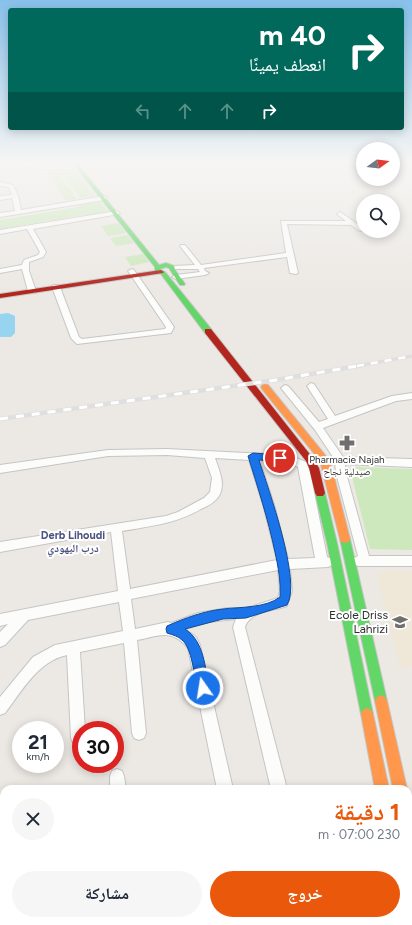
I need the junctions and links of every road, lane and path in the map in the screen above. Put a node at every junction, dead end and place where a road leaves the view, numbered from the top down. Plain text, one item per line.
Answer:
1 (17, 204) edge
2 (66, 204) edge
3 (109, 204) edge
4 (111, 204) edge
5 (18, 212) junction
6 (117, 213) junction
7 (340, 214) dead end
8 (0, 215) edge
9 (353, 224) junction
10 (356, 226) edge
11 (30, 228) junction
12 (0, 232) edge
13 (183, 246) dead end
14 (291, 258) junction
15 (24, 267) junction
16 (166, 270) junction
17 (202, 270) junction
18 (0, 271) edge
19 (294, 273) dead end
20 (134, 274) junction
21 (56, 287) junction
22 (31, 289) junction
23 (0, 292) edge
24 (0, 296) edge
25 (237, 352) dead end
26 (257, 377) dead end
27 (311, 386) dead end
28 (285, 388) dead end
29 (412, 396) edge
30 (333, 420) junction
31 (318, 428) junction
32 (209, 454) junction
33 (253, 456) junction
34 (340, 460) junction
35 (412, 464) edge
36 (0, 468) edge
37 (116, 526) junction
38 (0, 547) edge
39 (351, 561) junction
40 (365, 561) junction
41 (412, 561) edge
42 (322, 562) junction
43 (336, 562) junction
44 (283, 564) junction
45 (124, 596) junction
46 (246, 613) junction
47 (24, 615) junction
48 (0, 620) edge
49 (172, 629) junction
50 (130, 636) junction
51 (0, 641) edge
52 (73, 647) junction
53 (0, 708) edge
54 (77, 721) edge
55 (139, 733) dead end
56 (224, 785) edge
57 (278, 785) edge
58 (381, 785) edge
59 (399, 785) edge

1 - 5 street
2 - 5 street
3 - 6 main road
4 - 16 main road
5 - 8 street
6 - 11 street
6 - 16 main road
7 - 9 street
9 - 10 street
9 - 14 street
11 - 12 street
11 - 15 street
13 - 17 street
14 - 17 street
14 - 19 street
15 - 18 street
15 - 22 street
16 - 17 street
16 - 20 main road
16 - 25 main road
16 - 43 main road
20 - 21 main road
20 - 21 street
20 - 22 main road
21 - 22 main road
22 - 23 main road
22 - 24 main road
26 - 39 main road
27 - 30 street
28 - 31 street
29 - 30 street
30 - 31 street
31 - 34 street
32 - 33 street
32 - 36 street
32 - 37 street
33 - 42 street
33 - 44 street
34 - 35 street
34 - 40 street
37 - 38 street
37 - 45 street
39 - 40 street
39 - 59 main road
40 - 41 street
42 - 43 street
42 - 44 street
43 - 58 main road
44 - 45 street
44 - 46 street
45 - 47 street
45 - 50 street
46 - 49 street
46 - 57 street
47 - 48 street
47 - 51 street
49 - 50 street
49 - 56 street
50 - 52 street
50 - 55 street
52 - 53 street
52 - 54 street

